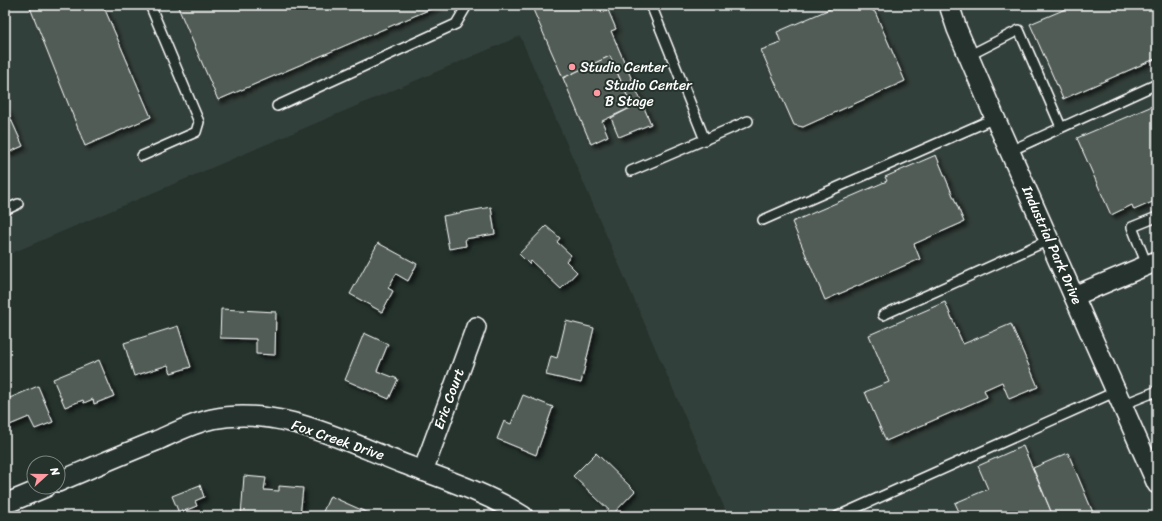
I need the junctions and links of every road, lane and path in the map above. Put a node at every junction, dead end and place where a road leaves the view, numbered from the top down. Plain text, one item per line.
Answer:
1 (150, 5) edge
2 (466, 5) edge
3 (651, 5) edge
4 (949, 5) edge
5 (968, 56) junction
6 (1157, 84) edge
7 (277, 106) dead end
8 (995, 118) junction
9 (748, 121) dead end
10 (1061, 127) junction
11 (705, 140) junction
12 (1010, 151) junction
13 (142, 156) dead end
14 (631, 171) dead end
15 (18, 204) dead end
16 (5, 210) edge
17 (1157, 217) edge
18 (764, 220) dead end
19 (1049, 240) junction
20 (1152, 263) edge
21 (1074, 296) junction
22 (883, 315) dead end
23 (476, 327) dead end
24 (1157, 391) edge
25 (1120, 398) junction
26 (423, 470) junction
27 (66, 479) edge
28 (1157, 484) edge
29 (27, 495) edge
30 (5, 504) edge
31 (523, 516) edge
32 (838, 516) edge

1 - 13 lane
2 - 7 lane
3 - 11 lane
4 - 5 street, Industrial Park Drive
5 - 8 street, Industrial Park Drive
5 - 10 lane
6 - 10 lane
8 - 12 street, Industrial Park Drive
8 - 18 lane
9 - 11 lane
10 - 12 lane
11 - 14 lane
12 - 19 street, Industrial Park Drive
15 - 16 lane
17 - 20 lane
19 - 21 street, Industrial Park Drive
19 - 22 lane
20 - 21 street
21 - 25 street, Industrial Park Drive
23 - 26 street, Eric Court
24 - 25 lane
25 - 28 street, Industrial Park Drive
25 - 32 lane
26 - 27 street, Fox Creek Drive
26 - 31 street, Fox Creek Drive
29 - 30 street

